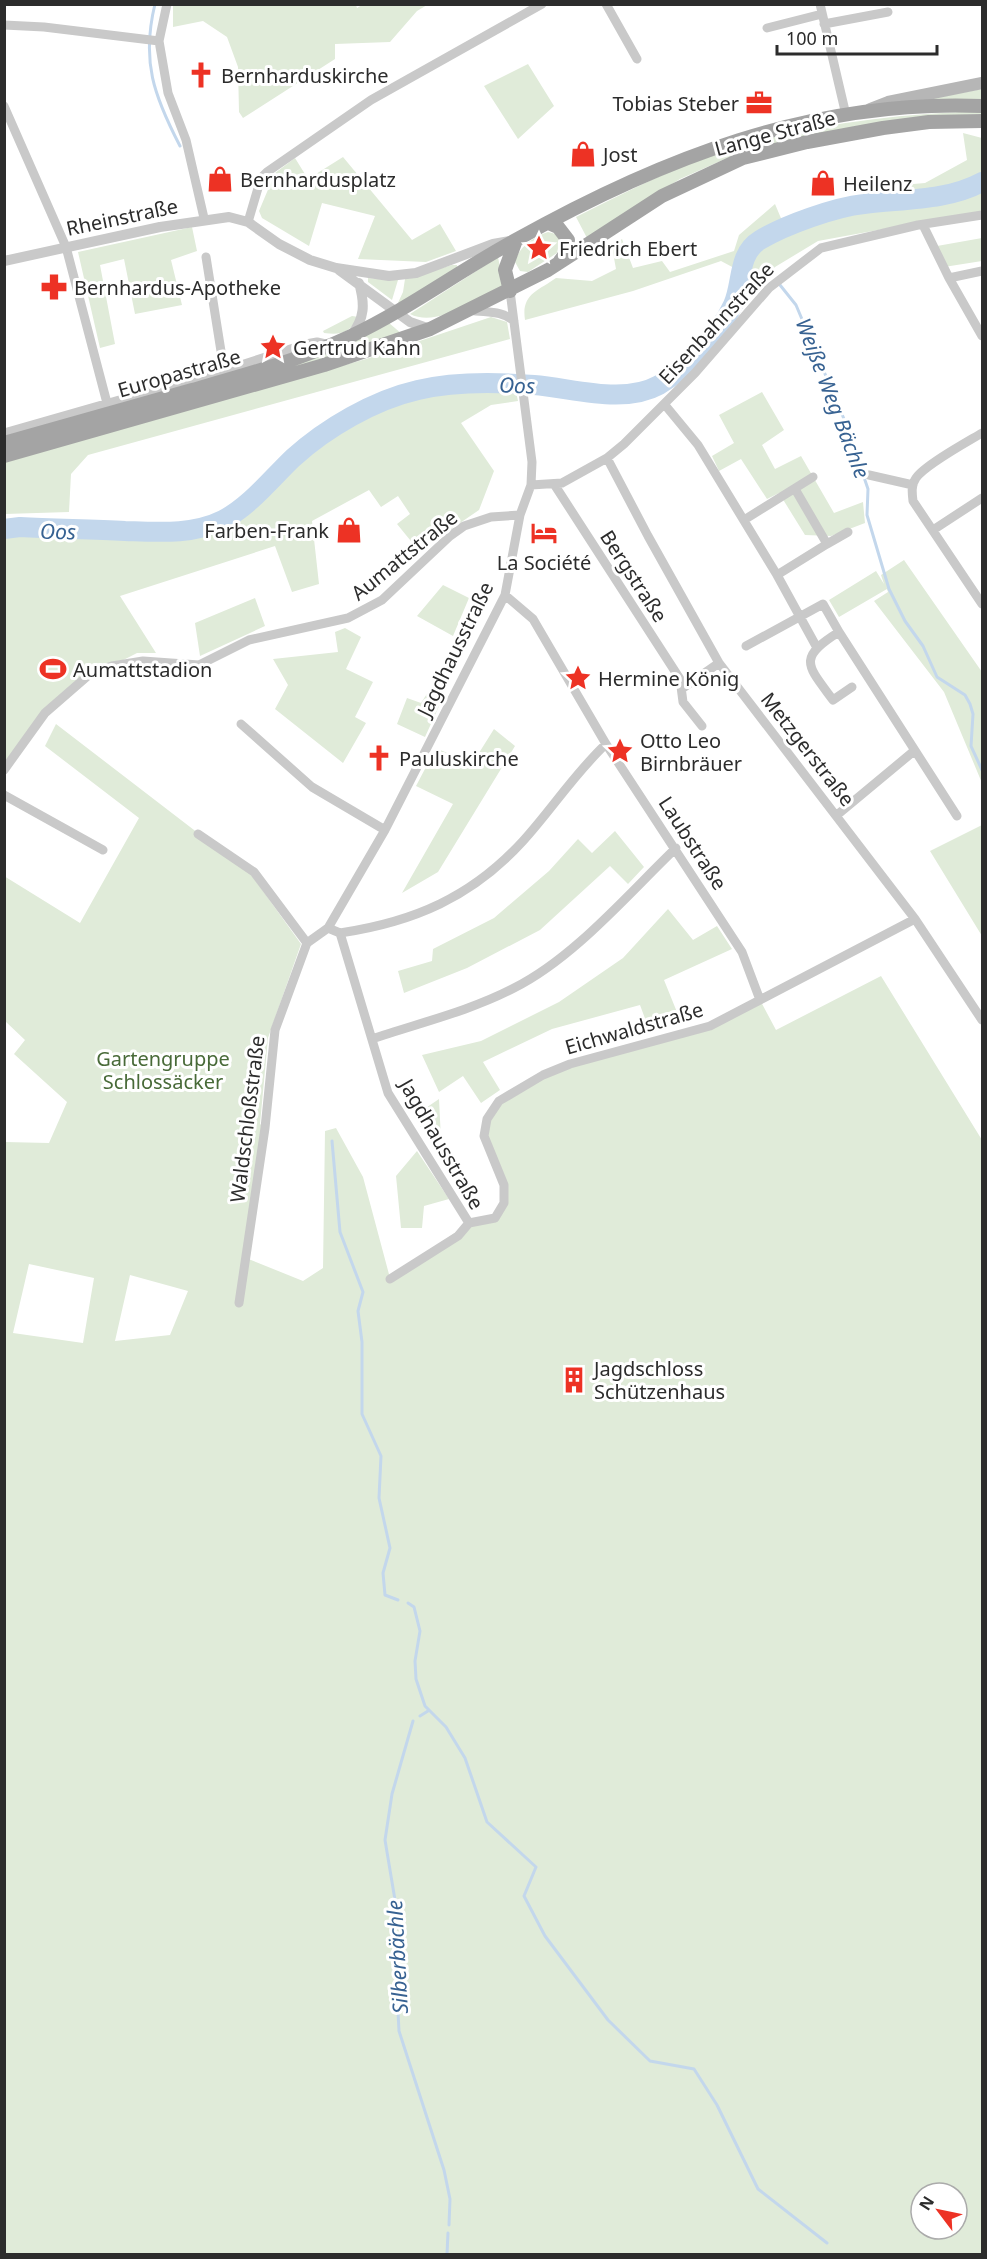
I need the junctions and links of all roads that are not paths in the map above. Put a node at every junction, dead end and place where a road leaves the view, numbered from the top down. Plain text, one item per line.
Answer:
1 (167, 4) edge
2 (542, 4) edge
3 (606, 4) edge
4 (821, 9) edge
5 (888, 12) dead end
6 (824, 24) junction
7 (4, 25) edge
8 (766, 28) dead end
9 (152, 41) junction
10 (637, 59) dead end
11 (982, 83) edge
12 (4, 106) edge
13 (982, 106) edge
14 (852, 114) junction
15 (982, 121) edge
16 (9, 123) edge
17 (982, 215) edge
18 (204, 218) junction
19 (248, 222) junction
20 (549, 223) junction
21 (923, 225) junction
22 (516, 240) junction
23 (66, 247) junction
24 (206, 257) dead end
25 (507, 259) junction
26 (4, 261) edge
27 (559, 263) junction
28 (336, 268) junction
29 (982, 272) edge
30 (949, 278) junction
31 (531, 279) junction
32 (359, 283) junction
33 (510, 291) junction
34 (470, 310) junction
35 (396, 313) junction
36 (514, 321) junction
37 (430, 329) junction
38 (351, 336) junction
39 (982, 336) edge
40 (330, 345) junction
41 (224, 370) junction
42 (107, 403) junction
43 (665, 405) junction
44 (4, 433) edge
45 (982, 433) edge
46 (4, 443) edge
47 (4, 456) edge
48 (607, 458) junction
49 (870, 475) dead end
50 (813, 477) dead end
51 (554, 484) junction
52 (531, 485) junction
53 (913, 485) junction
54 (795, 489) junction
55 (982, 500) edge
56 (520, 515) junction
57 (744, 520) junction
58 (933, 530) junction
59 (848, 532) dead end
60 (827, 544) junction
61 (777, 575) junction
62 (505, 595) junction
63 (982, 604) edge
64 (801, 616) junction
65 (839, 632) junction
66 (746, 646) dead end
67 (816, 646) junction
68 (719, 663) junction
69 (852, 687) dead end
70 (682, 688) junction
71 (241, 724) dead end
72 (702, 726) dead end
73 (606, 744) junction
74 (914, 752) junction
75 (4, 770) edge
76 (4, 795) edge
77 (837, 815) junction
78 (957, 816) dead end
79 (385, 830) junction
80 (198, 834) dead end
81 (676, 848) junction
82 (103, 850) dead end
83 (915, 919) junction
84 (327, 928) junction
85 (340, 933) junction
86 (307, 943) junction
87 (760, 1000) junction
88 (982, 1020) edge
89 (372, 1039) junction
90 (469, 1223) junction
91 (390, 1279) dead end
92 (238, 1304) dead end

1 - 9 street
2 - 19 street
3 - 10 street
4 - 6 street
4 - 8 street
5 - 6 street
6 - 14 street
7 - 9 street
9 - 18 street
11 - 14 main road, Lange Straße
12 - 16 street
13 - 14 main road, Lange Straße
14 - 20 main road, Lange Straße
15 - 27 main road, Lange Straße
16 - 23 street
17 - 21 street, Eisenbahnstraße
18 - 19 street, Rheinstraße
18 - 23 street, Rheinstraße
19 - 28 street, Lange Straße
20 - 22 main road, Lange Straße
20 - 27 main road
21 - 30 street
21 - 43 street, Eisenbahnstraße
22 - 25 main road
22 - 28 street, Lange Straße
22 - 35 main road, Europastraße
23 - 26 street, Rheinstraße
23 - 42 street
24 - 41 street
25 - 31 main road
25 - 33 main road
27 - 31 main road, Lange Straße
28 - 32 street, Lange Straße
29 - 30 street
30 - 39 street
31 - 33 main road, Lange Straße
32 - 35 street, Lange Straße
32 - 38 street
33 - 34 main road, Lange Straße
33 - 36 street, Jagdhausstraße
34 - 36 street
34 - 37 main road, Lange Straße
35 - 37 street, Lange Straße
35 - 38 main road, Europastraße
36 - 52 street, Jagdhausstraße
37 - 47 main road, Europastraße
38 - 40 main road, Europastraße
40 - 41 street
40 - 46 main road, Europastraße
41 - 42 street
42 - 44 street
43 - 48 street, Eisenbahnstraße
43 - 57 street
45 - 53 street
48 - 51 street, Eisenbahnstraße
48 - 68 street, Metzgerstraße
49 - 53 street
50 - 54 street
51 - 52 street, Eisenbahnstraße
51 - 70 street, Bergstraße
52 - 56 street, Jagdhausstraße
53 - 58 street
54 - 57 street
54 - 60 street
55 - 58 street
56 - 62 street, Jagdhausstraße
56 - 75 street, Aumattstraße
57 - 61 street
58 - 63 street
59 - 60 street
60 - 61 street
61 - 64 street
62 - 73 street, Laubstraße
62 - 79 street, Jagdhausstraße
64 - 65 street
64 - 66 street
64 - 67 street
65 - 67 street
65 - 74 street
67 - 69 street
68 - 70 street
68 - 77 street, Metzgerstraße
70 - 72 street, Bergstraße
71 - 79 street
73 - 81 street, Laubstraße
73 - 85 street
74 - 77 street
74 - 78 street
76 - 82 street
77 - 83 street, Metzgerstraße
79 - 84 street, Jagdhausstraße
80 - 86 street
81 - 87 street, Laubstraße
81 - 89 street
83 - 87 street, Eichwaldstraße
83 - 88 street, Metzgerstraße
84 - 85 street
84 - 86 street, Jagdhausstraße
85 - 89 street, Jagdhausstraße
86 - 92 street, Waldschloßstraße
87 - 90 street, Eichwaldstraße
89 - 90 street, Jagdhausstraße
90 - 91 street, Jagdhausstraße

